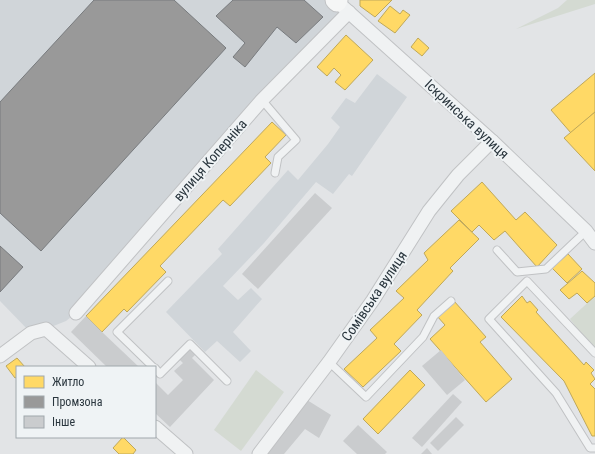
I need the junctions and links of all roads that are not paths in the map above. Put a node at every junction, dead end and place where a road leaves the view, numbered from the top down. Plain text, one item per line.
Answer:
1 (340, 3) edge
2 (262, 100) junction
3 (492, 141) junction
4 (276, 173) dead end
5 (586, 232) junction
6 (595, 243) edge
7 (497, 250) dead end
8 (168, 281) dead end
9 (451, 301) dead end
10 (76, 313) dead end
11 (595, 353) edge
12 (0, 356) edge
13 (329, 362) junction
14 (88, 366) edge
15 (152, 366) edge
16 (156, 370) edge
17 (227, 381) dead end
18 (156, 428) edge
19 (595, 448) edge
20 (176, 451) edge
21 (259, 454) edge

1 - 2 street, вулиця Коперніка
1 - 3 street, Іскринська вулиця
2 - 4 lane
2 - 10 street, вулиця Коперніка
3 - 5 street, Іскринська вулиця
3 - 13 street, Сомівська вулиця
5 - 6 street, Іскринська вулиця
5 - 7 lane
8 - 15 lane
9 - 13 lane
11 - 19 lane
12 - 14 street
13 - 21 street, Сомівська вулиця
16 - 17 lane
18 - 20 street

